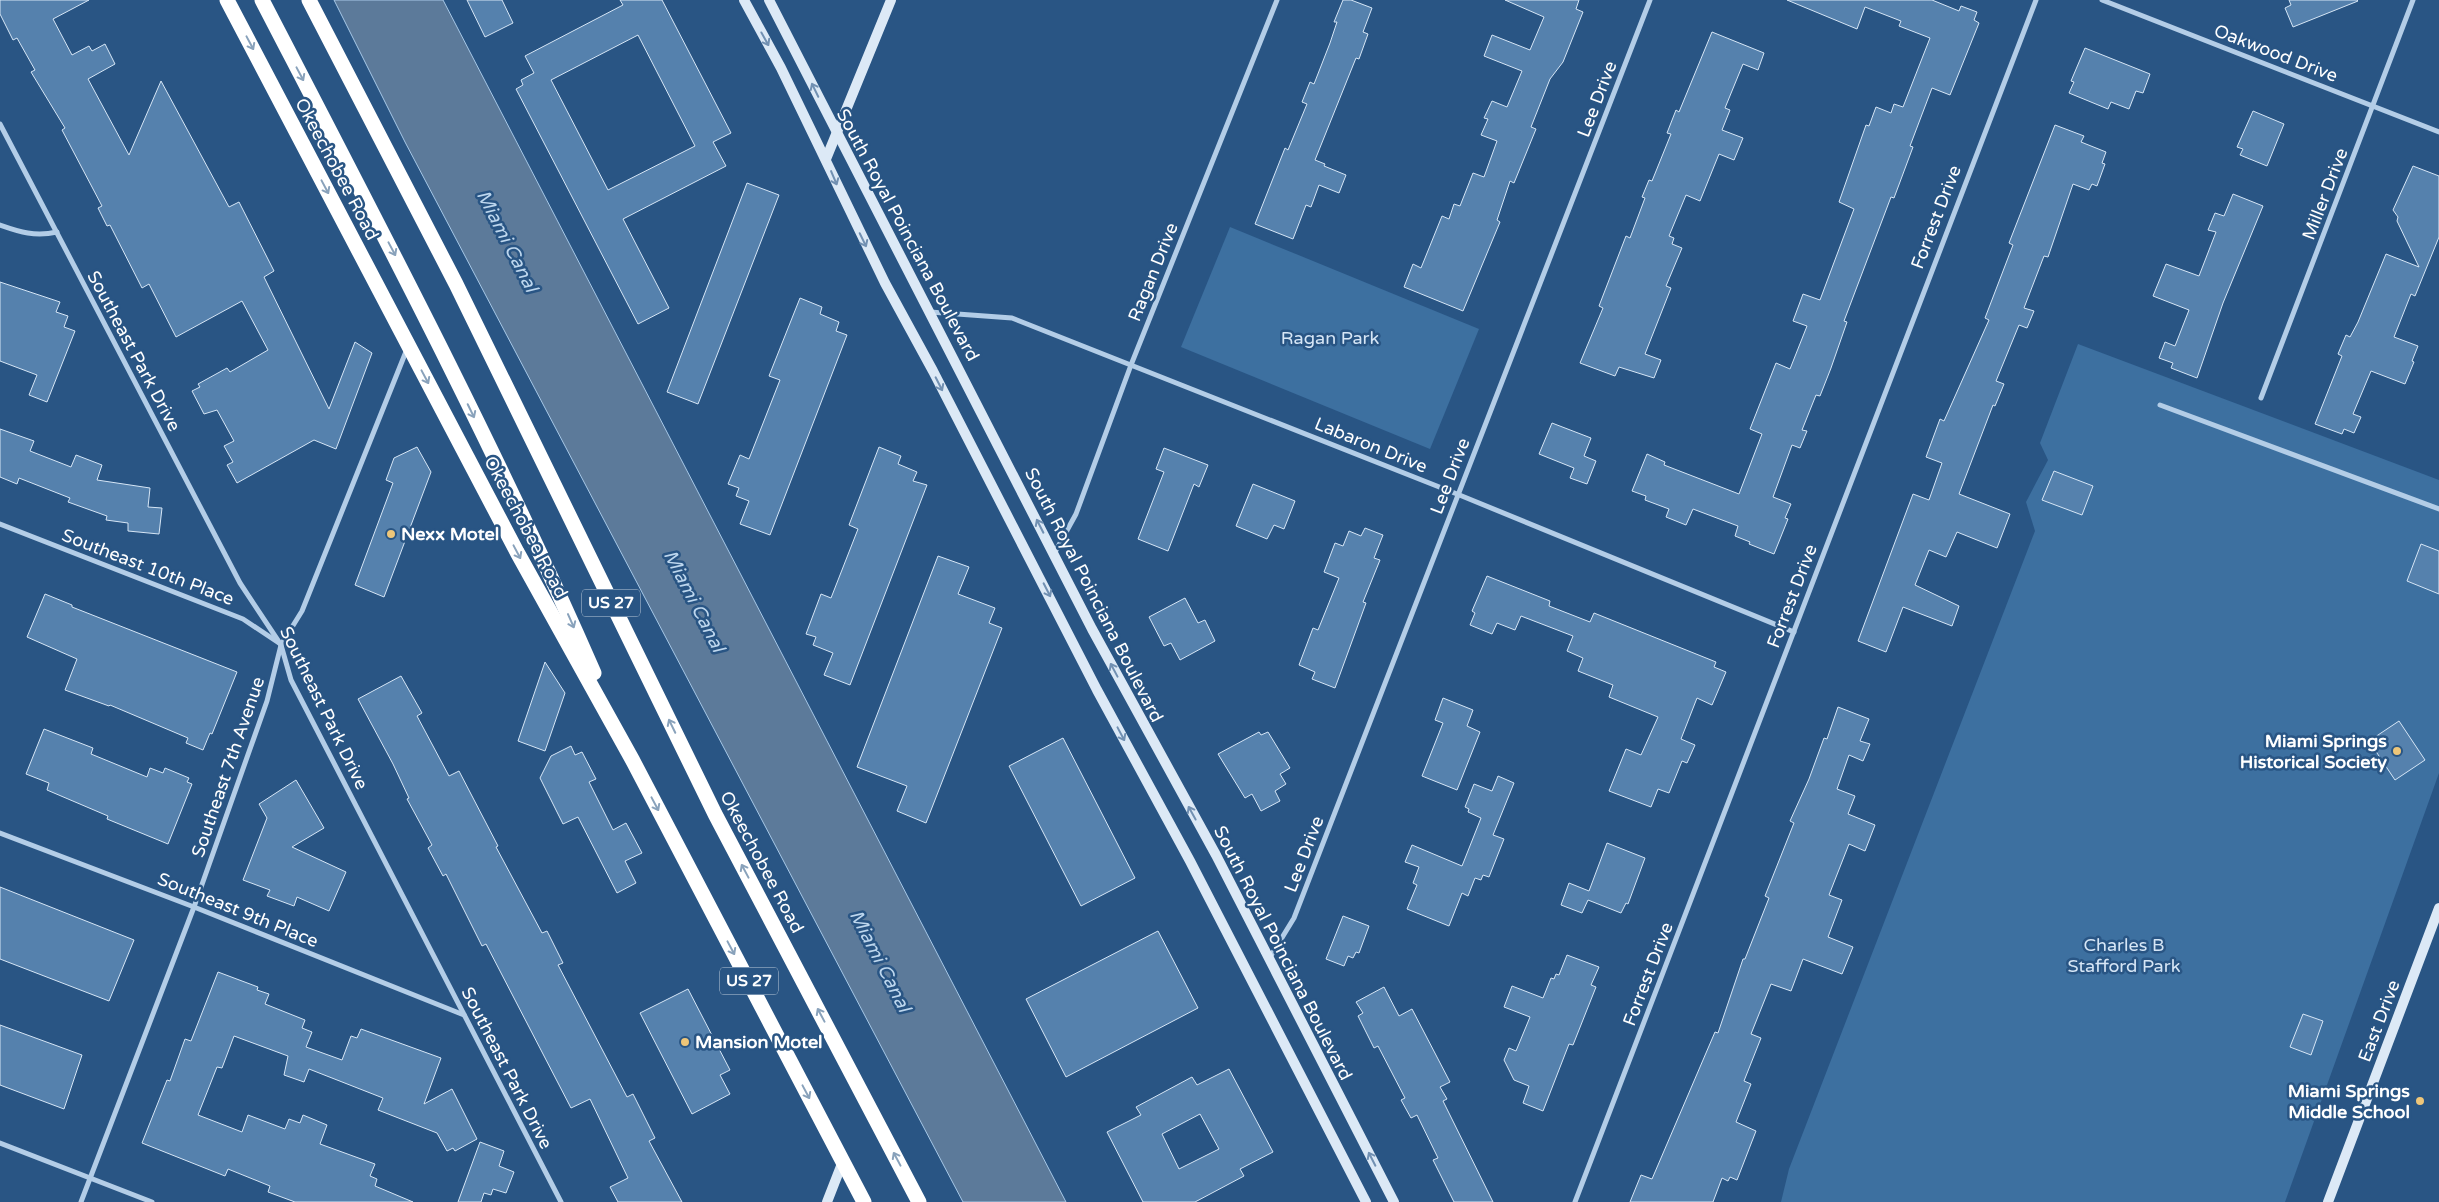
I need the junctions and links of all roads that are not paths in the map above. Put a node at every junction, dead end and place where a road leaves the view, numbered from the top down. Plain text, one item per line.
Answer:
1 (227, 0) edge
2 (262, 0) edge
3 (309, 0) edge
4 (744, 0) edge
5 (769, 0) edge
6 (892, 0) edge
7 (1277, 0) edge
8 (1650, 0) edge
9 (2036, 0) edge
10 (2102, 0) edge
11 (2413, 0) edge
12 (2373, 106) junction
13 (0, 124) edge
14 (2439, 132) edge
15 (836, 134) junction
16 (826, 159) junction
17 (0, 225) edge
18 (57, 232) junction
19 (930, 312) junction
20 (408, 345) junction
21 (1131, 365) junction
22 (2261, 398) dead end
23 (2160, 405) dead end
24 (1457, 494) junction
25 (2439, 509) edge
26 (0, 524) edge
27 (1054, 554) junction
28 (1794, 632) junction
29 (281, 645) junction
30 (633, 761) junction
31 (0, 833) edge
32 (194, 907) junction
33 (2439, 908) edge
34 (1269, 959) junction
35 (464, 1015) junction
36 (0, 1143) edge
37 (843, 1161) junction
38 (90, 1178) junction
39 (81, 1202) edge
40 (152, 1202) edge
41 (561, 1202) edge
42 (827, 1202) edge
43 (864, 1202) edge
44 (919, 1202) edge
45 (1366, 1202) edge
46 (1394, 1202) edge
47 (1575, 1202) edge
48 (2328, 1202) edge

1 -> 20 highway, Okeechobee Road / US 27
2 -> 30 highway
44 -> 3 highway, Okeechobee Road / US 27
4 -> 16 street, South Royal Poinciana Boulevard
15 -> 5 street, South Royal Poinciana Boulevard
6 - 15 street
7 - 21 street, Ragan Drive
8 - 24 street, Lee Drive
9 - 28 street, Forrest Drive
10 - 12 street, Oakwood Drive
11 - 12 street, Miller Drive
12 - 14 street, Oakwood Drive
12 - 22 street, Miller Drive
13 - 18 street, Southeast Park Drive
15 - 16 street
15 - 19 street, South Royal Poinciana Boulevard
16 -> 45 street, South Royal Poinciana Boulevard
17 - 18 street
18 - 29 street, Southeast Park Drive
19 - 21 street, Labaron Drive
27 -> 19 street, South Royal Poinciana Boulevard
20 - 29 street, Southeast 7th Avenue
20 -> 30 highway, Okeechobee Road / US 27
21 - 24 street, Labaron Drive
21 - 27 street, Ragan Drive
23 - 25 street
24 - 28 street, Labaron Drive
24 - 34 street, Lee Drive
26 - 29 street, Southeast 10th Place
34 -> 27 street, South Royal Poinciana Boulevard
28 - 47 street, Forrest Drive
29 - 32 street, Southeast 7th Avenue
29 - 35 street, Southeast Park Drive
30 -> 37 highway, Okeechobee Road / US 27
31 - 32 street, Southeast 9th Place
32 - 35 street, Southeast 9th Place
32 - 38 street, Southeast 7th Avenue
33 - 48 street, East Drive
46 -> 34 street, South Royal Poinciana Boulevard
35 - 41 street, Southeast Park Drive
36 - 38 street
37 - 42 street
37 - 43 highway, Okeechobee Road / US 27
38 - 39 street, Southeast 7th Avenue
38 - 40 street

